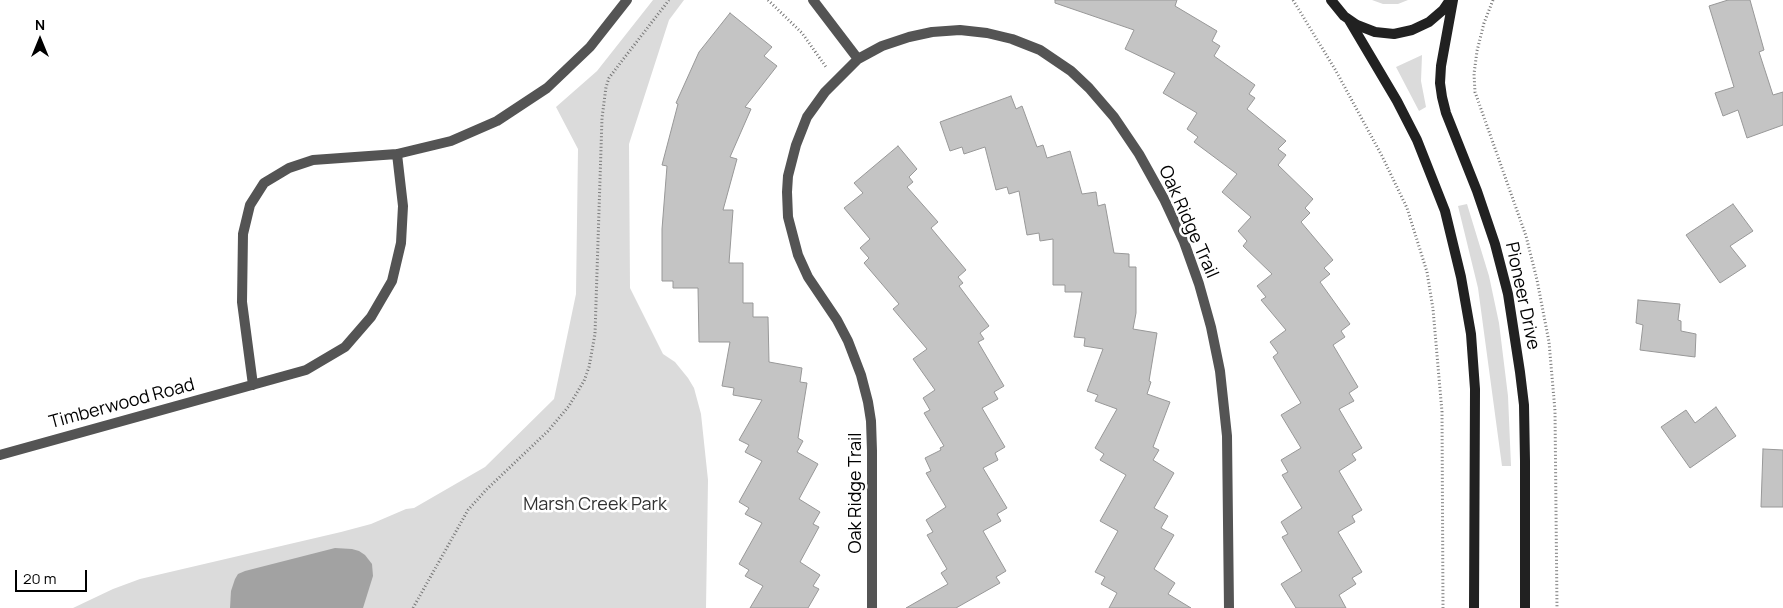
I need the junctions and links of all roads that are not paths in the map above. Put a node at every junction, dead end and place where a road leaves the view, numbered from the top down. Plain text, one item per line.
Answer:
1 (627, 0) edge
2 (813, 0) edge
3 (1331, 0) edge
4 (1451, 0) edge
5 (1349, 20) junction
6 (858, 59) junction
7 (397, 154) junction
8 (253, 385) junction
9 (0, 455) edge
10 (872, 608) edge
11 (1229, 608) edge
12 (1474, 608) edge
13 (1525, 608) edge

1 - 7 street
2 - 6 street
3 - 5 street
4 - 5 street
4 - 13 street, Pioneer Drive
5 - 12 street
6 - 10 street, Oak Ridge Trail
6 - 11 street, Oak Ridge Trail
7 - 8 street, Timberwood Road
7 - 8 street
8 - 9 street, Timberwood Road

